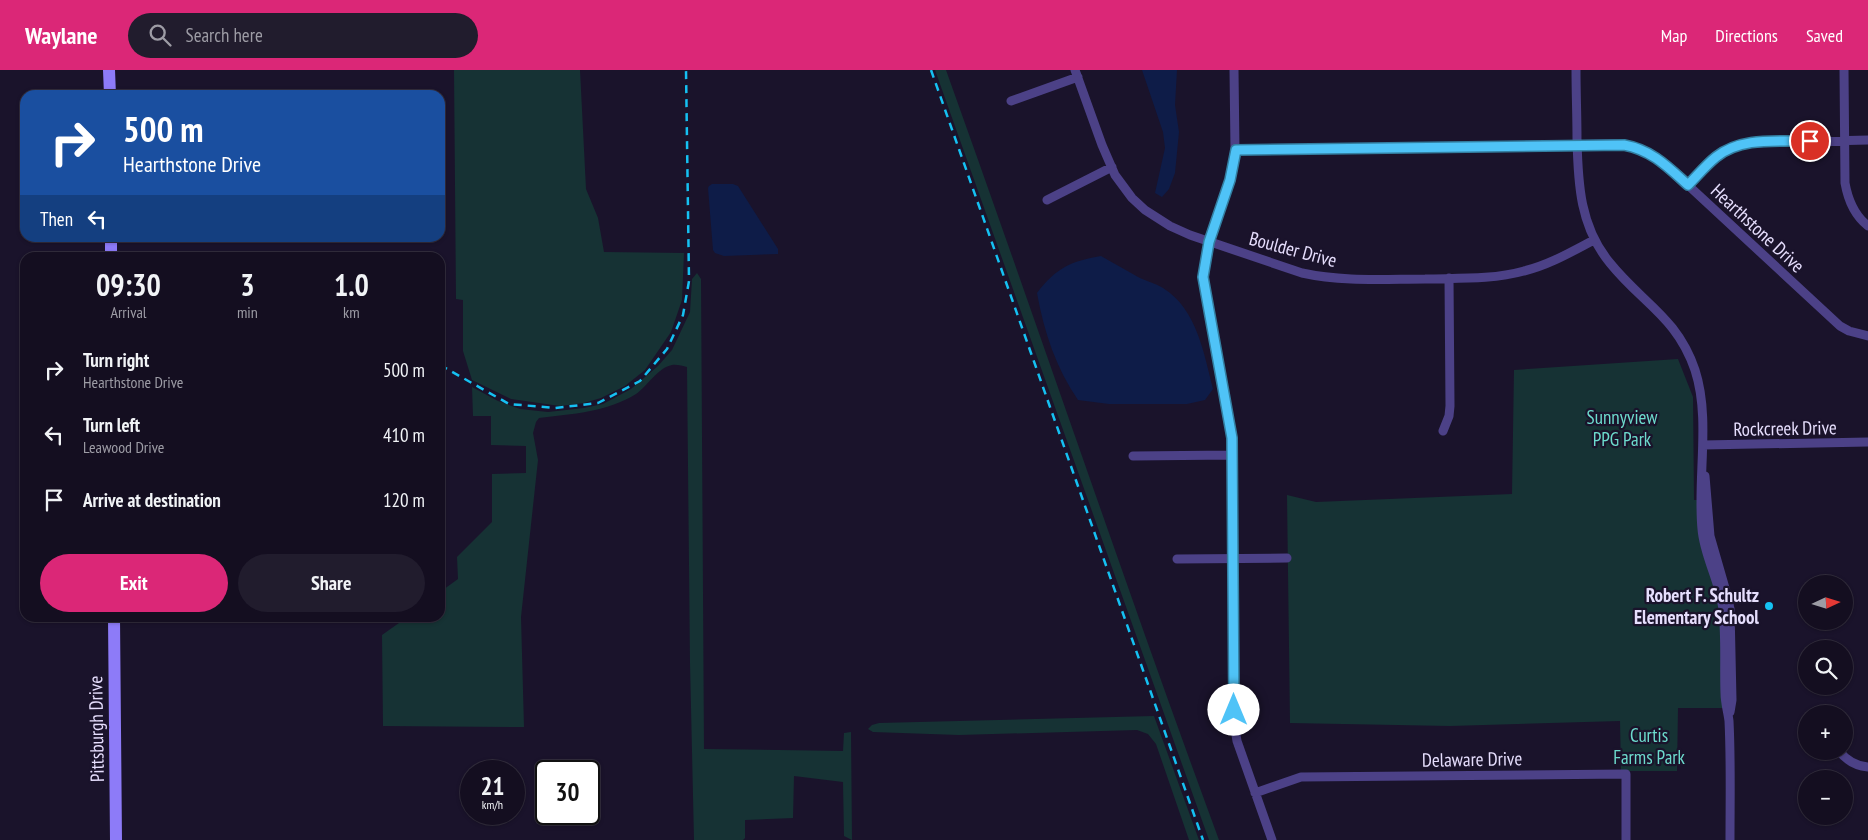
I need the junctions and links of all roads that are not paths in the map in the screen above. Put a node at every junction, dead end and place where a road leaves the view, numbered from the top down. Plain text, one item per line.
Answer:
1 (109, 70) edge
2 (1234, 70) edge
3 (1576, 70) edge
4 (1844, 72) edge
5 (1077, 74) edge
6 (110, 90) edge
7 (1010, 101) dead end
8 (1868, 140) edge
9 (1845, 141) junction
10 (1577, 145) junction
11 (1236, 150) junction
12 (1112, 167) junction
13 (1688, 185) junction
14 (1047, 200) dead end
15 (1868, 226) edge
16 (1594, 240) junction
17 (1209, 242) junction
18 (1449, 278) junction
19 (1868, 336) edge
20 (1443, 431) dead end
21 (1868, 442) edge
22 (1702, 445) junction
23 (1232, 455) junction
24 (1133, 456) dead end
25 (1287, 558) dead end
26 (1233, 559) junction
27 (1176, 560) dead end
28 (114, 622) edge
29 (1847, 760) edge
30 (1868, 767) edge
31 (1255, 793) junction
32 (116, 840) edge
33 (1272, 840) edge
34 (1626, 840) edge
35 (1730, 840) edge

1 - 6 street
2 - 11 street
3 - 10 street
4 - 9 street
5 - 7 street
5 - 12 street, Boulder Drive
8 - 9 street
9 - 13 street
9 - 15 street
10 - 11 street, Hearthstone Drive
10 - 13 street, Hearthstone Drive
10 - 16 street
11 - 17 street
12 - 14 street
12 - 17 street, Boulder Drive
13 - 19 street, Hearthstone Drive
16 - 18 street, Boulder Drive
16 - 22 street
17 - 18 street, Boulder Drive
17 - 23 street
18 - 20 street
21 - 22 street, Rockcreek Drive
22 - 35 street
23 - 24 street
23 - 26 street
25 - 26 street
26 - 27 street
26 - 31 street
28 - 32 street, Pittsburgh Drive
29 - 30 street
31 - 33 street
31 - 34 street, Delaware Drive

